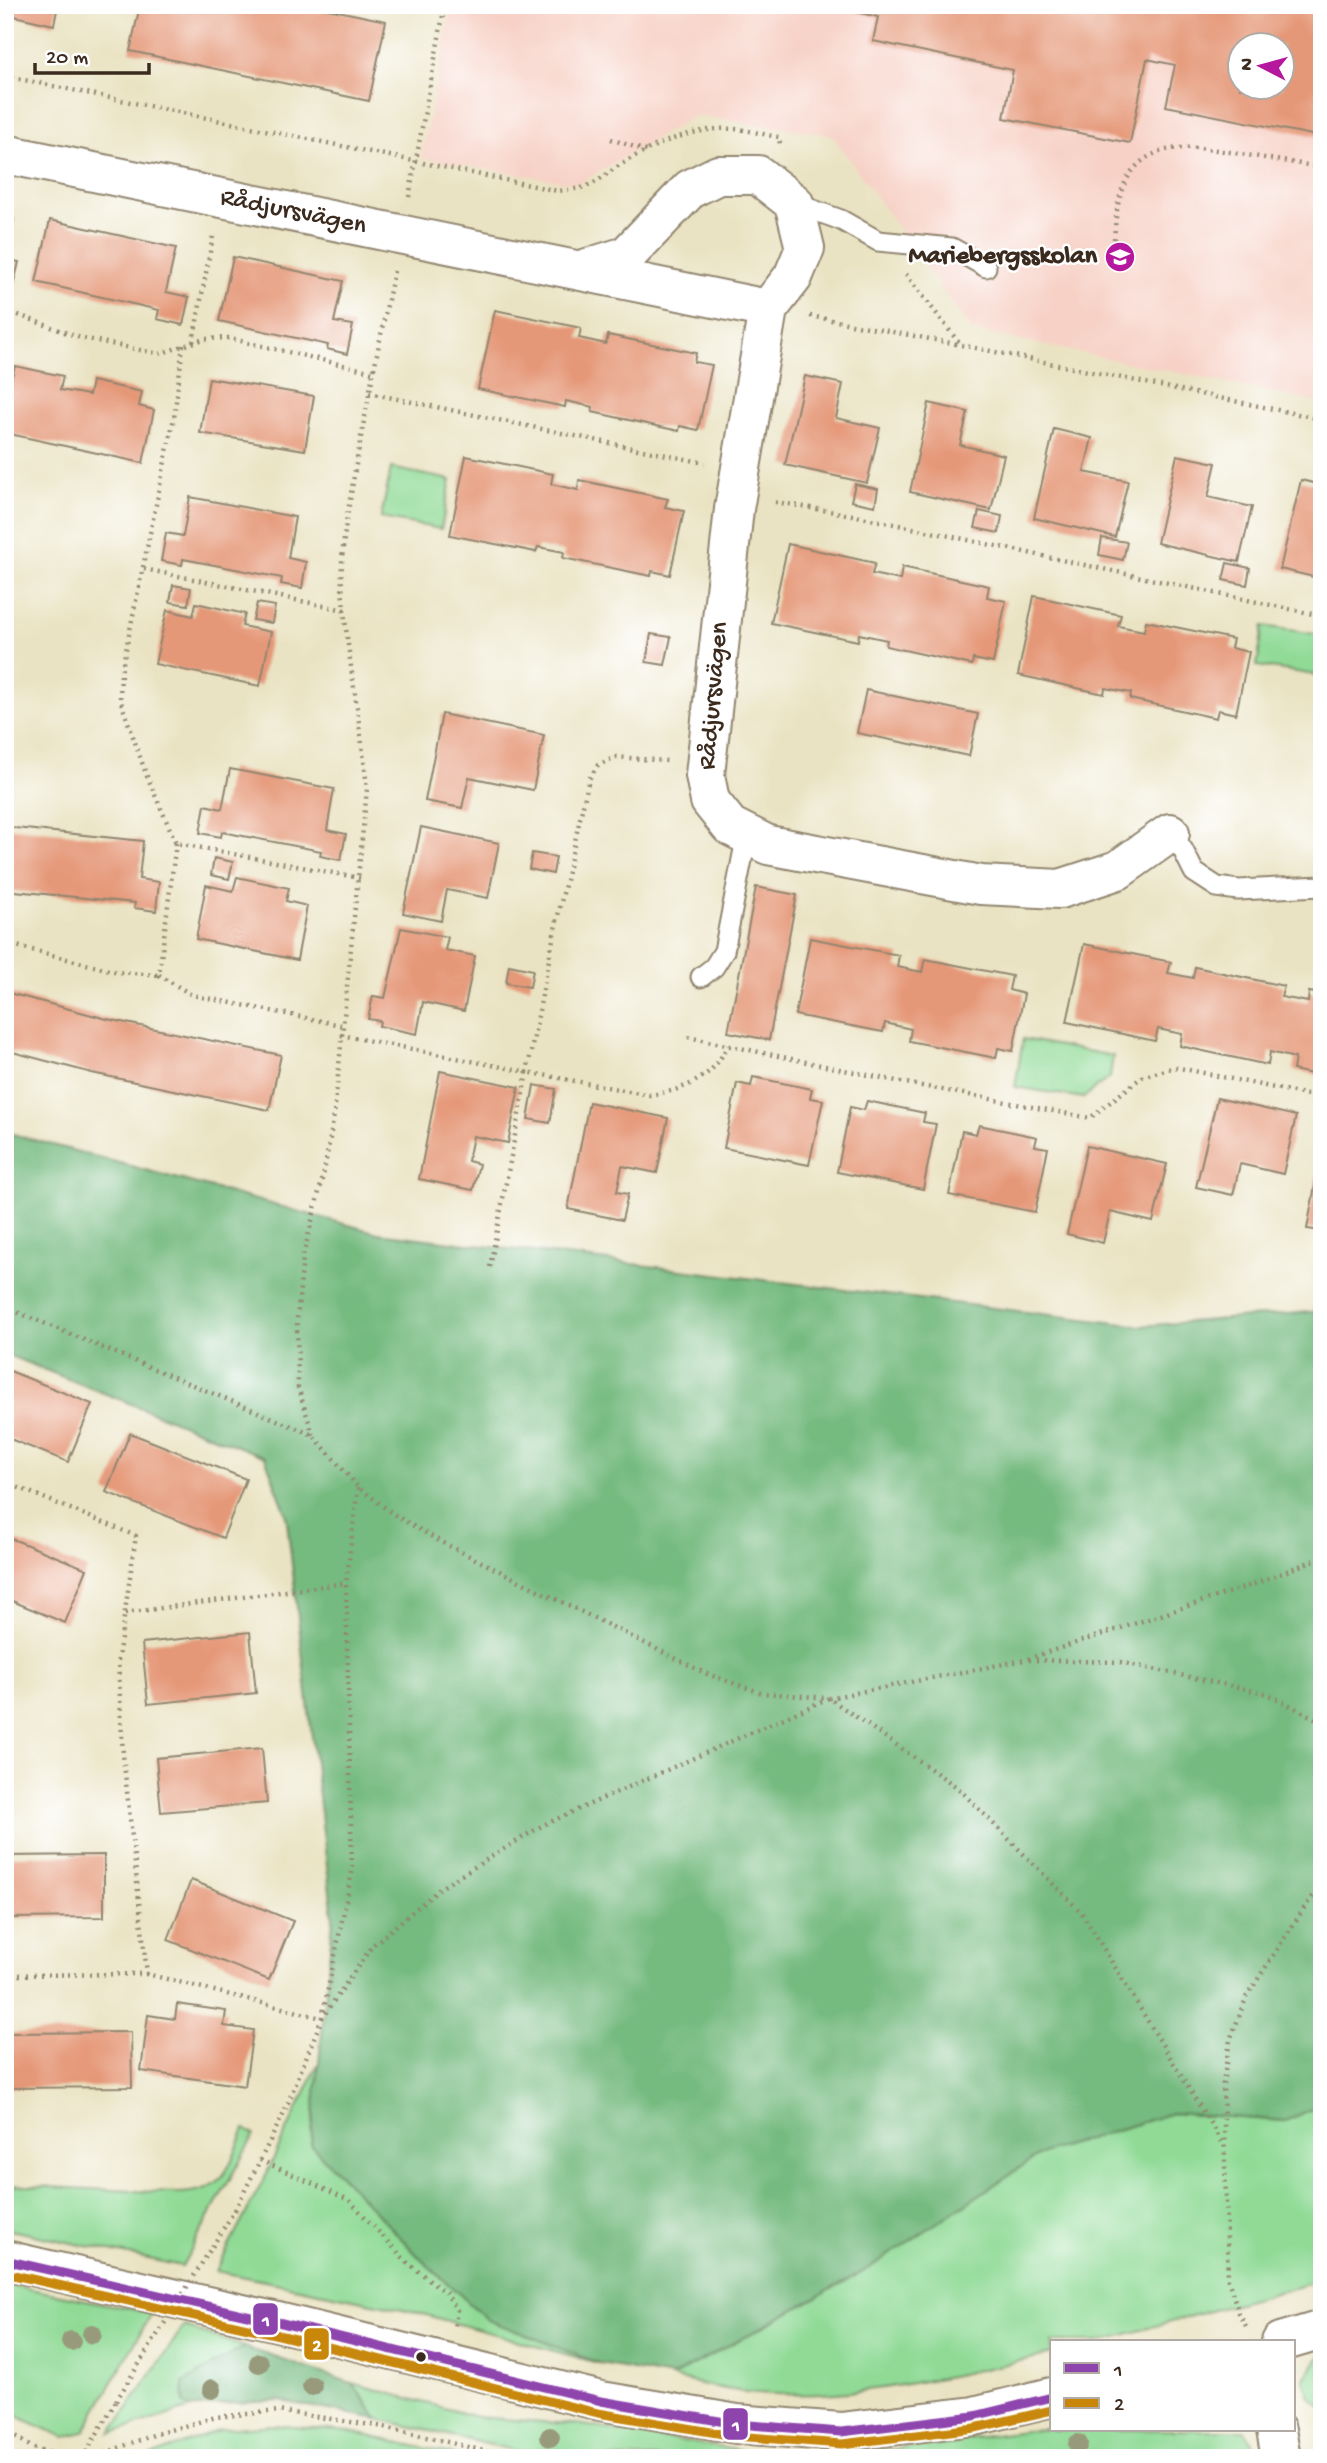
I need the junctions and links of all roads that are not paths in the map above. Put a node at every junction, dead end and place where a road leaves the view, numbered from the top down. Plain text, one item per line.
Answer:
1 (5, 154) edge
2 (794, 204) junction
3 (986, 267) dead end
4 (581, 270) junction
5 (768, 309) junction
6 (1170, 833) joint
7 (747, 834) junction
8 (1322, 886) edge
9 (701, 977) dead end
10 (5, 2260) edge
11 (1322, 2330) edge
12 (1265, 2337) edge
13 (1050, 2397) edge
14 (1276, 2432) edge
15 (1282, 2458) edge

1 - 4 street, Rådjursvägen
2 - 3 lane
2 - 4 street, Rådjursvägen
2 - 5 street, Rådjursvägen
4 - 5 street, Rådjursvägen
5 - 7 street, Rådjursvägen
6 - 7 street, Rådjursvägen
6 - 8 lane
7 - 9 lane
10 - 13 street
11 - 12 street
14 - 15 street

